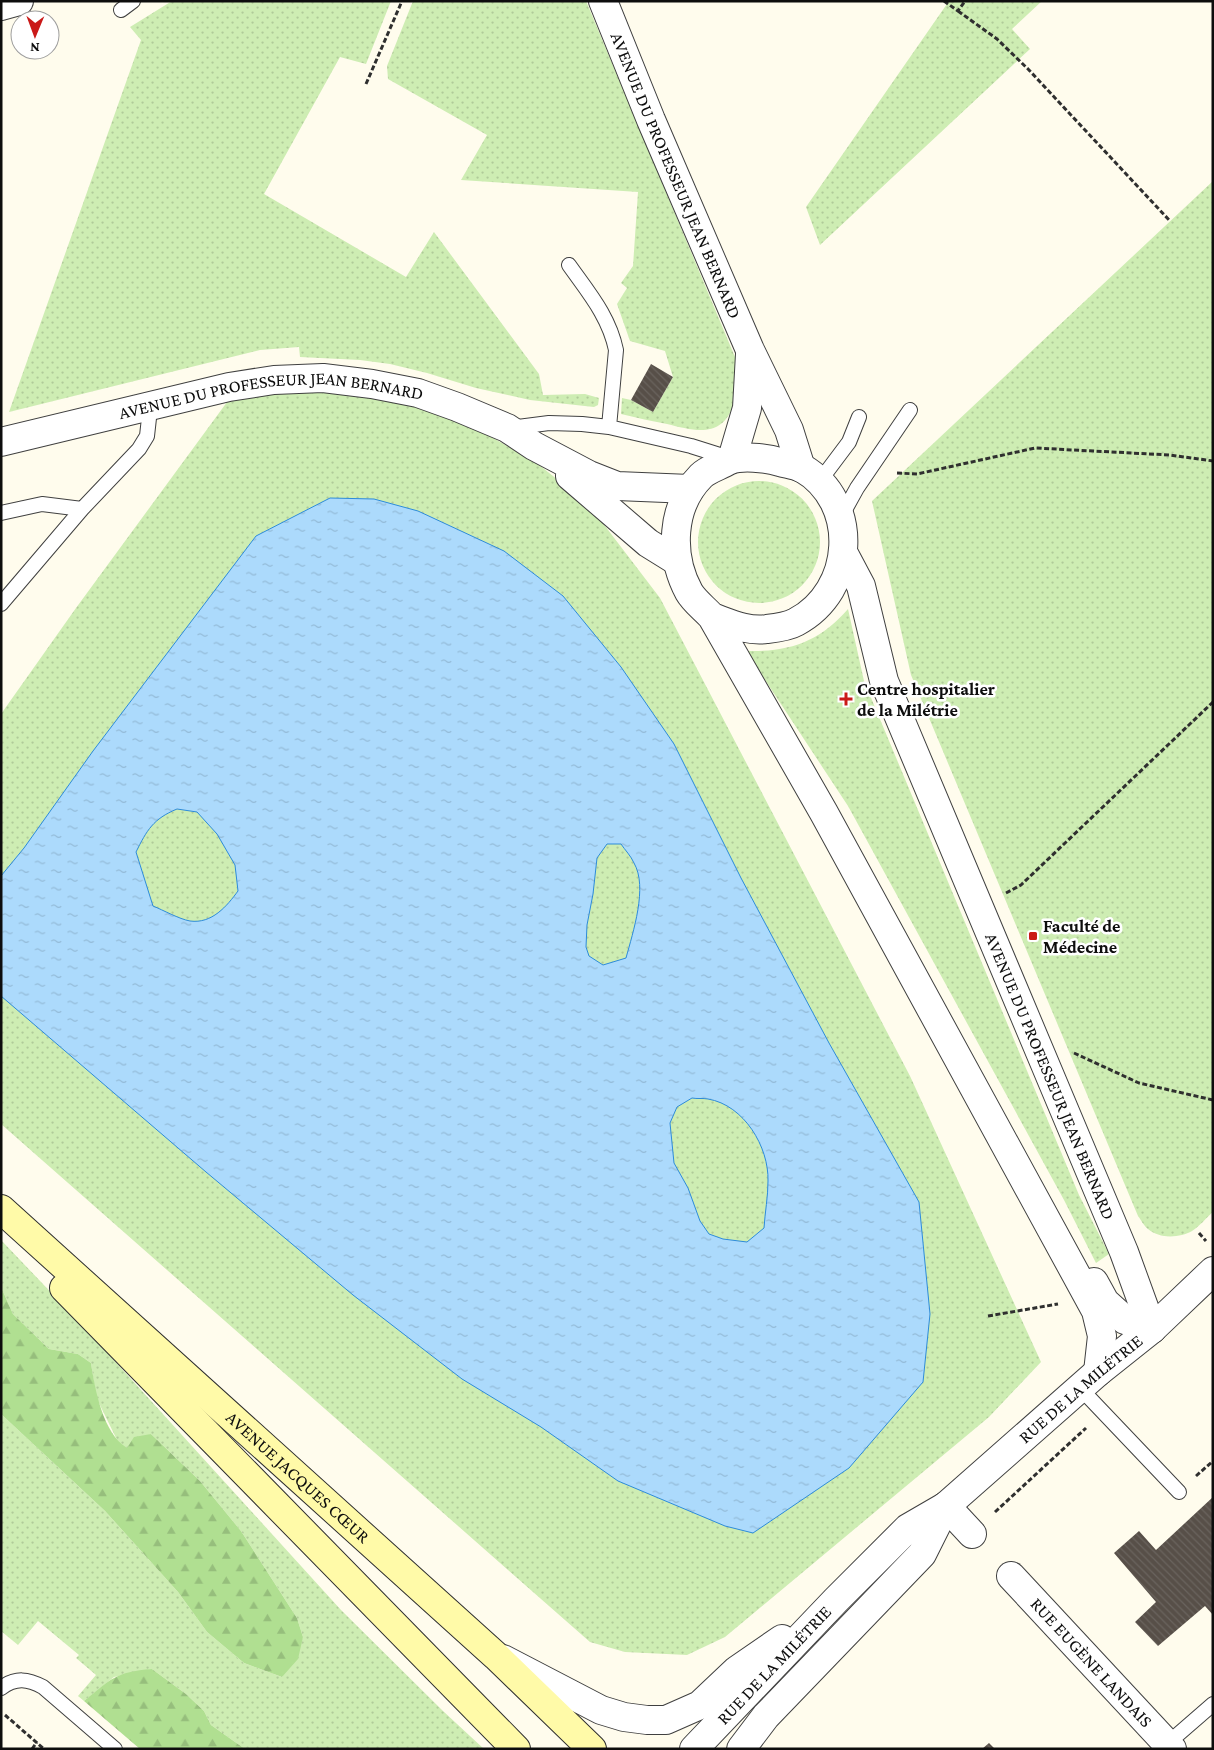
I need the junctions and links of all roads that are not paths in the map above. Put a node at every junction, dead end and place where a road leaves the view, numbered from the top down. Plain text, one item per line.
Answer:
1 (19, 1) edge
2 (133, 1) edge
3 (603, 1) edge
4 (1, 6) edge
5 (121, 10) dead end
6 (569, 265) dead end
7 (750, 350) junction
8 (149, 406) junction
9 (910, 410) dead end
10 (859, 417) dead end
11 (507, 428) junction
12 (610, 428) junction
13 (1, 442) edge
14 (534, 446) junction
15 (732, 459) junction
16 (810, 475) junction
17 (690, 489) junction
18 (82, 509) junction
19 (1, 513) edge
20 (841, 517) junction
21 (844, 552) junction
22 (677, 561) junction
23 (1, 604) edge
24 (712, 617) junction
25 (982, 1101) junction
26 (1, 1209) edge
27 (1, 1225) edge
28 (1213, 1271) edge
29 (1152, 1328) junction
30 (1089, 1380) junction
31 (1179, 1492) dead end
32 (946, 1506) junction
33 (972, 1534) dead end
34 (1011, 1576) dead end
35 (836, 1600) junction
36 (496, 1656) junction
37 (1, 1688) edge
38 (1213, 1704) edge
39 (1170, 1746) edge
40 (116, 1749) edge
41 (516, 1749) edge
42 (592, 1749) edge
43 (694, 1749) edge
44 (741, 1749) edge

1 - 4 street
2 - 5 lane
3 - 7 street, AVENUE DU PROFESSEUR JEAN BERNARD
6 - 12 lane
7 - 15 street, AVENUE DU PROFESSEUR JEAN BERNARD
7 - 16 street, AVENUE DU PROFESSEUR JEAN BERNARD
8 - 11 street, AVENUE DU PROFESSEUR JEAN BERNARD
8 - 13 street, AVENUE DU PROFESSEUR JEAN BERNARD
8 - 18 lane
9 - 20 lane
10 - 16 lane
11 - 12 lane
11 - 14 street, AVENUE DU PROFESSEUR JEAN BERNARD
12 - 15 lane
14 - 17 street, AVENUE DU PROFESSEUR JEAN BERNARD
14 - 22 street, AVENUE DU PROFESSEUR JEAN BERNARD
15 - 16 street, AVENUE DU PROFESSEUR JEAN BERNARD
15 - 17 street, AVENUE DU PROFESSEUR JEAN BERNARD
16 - 20 street, AVENUE DU PROFESSEUR JEAN BERNARD
17 - 22 street, AVENUE DU PROFESSEUR JEAN BERNARD
18 - 19 lane
18 - 23 lane
20 - 21 street, AVENUE DU PROFESSEUR JEAN BERNARD
21 - 24 street, AVENUE DU PROFESSEUR JEAN BERNARD
21 - 29 street, AVENUE DU PROFESSEUR JEAN BERNARD
22 - 24 street, AVENUE DU PROFESSEUR JEAN BERNARD
24 - 25 street, AVENUE DU PROFESSEUR JEAN BERNARD
25 - 29 street, AVENUE DU PROFESSEUR JEAN BERNARD
25 - 30 street, AVENUE DU PROFESSEUR JEAN BERNARD
26 - 36 main road, AVENUE JACQUES CŒUR
27 - 41 main road, AVENUE JACQUES CŒUR
28 - 29 street, RUE DE LA MILÉTRIE
29 - 30 street, RUE DE LA MILÉTRIE
30 - 31 lane
30 - 32 street, RUE DE LA MILÉTRIE
32 - 33 street
32 - 35 street, RUE DE LA MILÉTRIE
32 - 44 street, RUE DE LA MILÉTRIE
34 - 39 street, RUE EUGÈNE LANDAIS
35 - 36 street
35 - 43 street, RUE DE LA MILÉTRIE
36 - 42 main road, AVENUE JACQUES CŒUR
37 - 40 lane
38 - 39 lane

